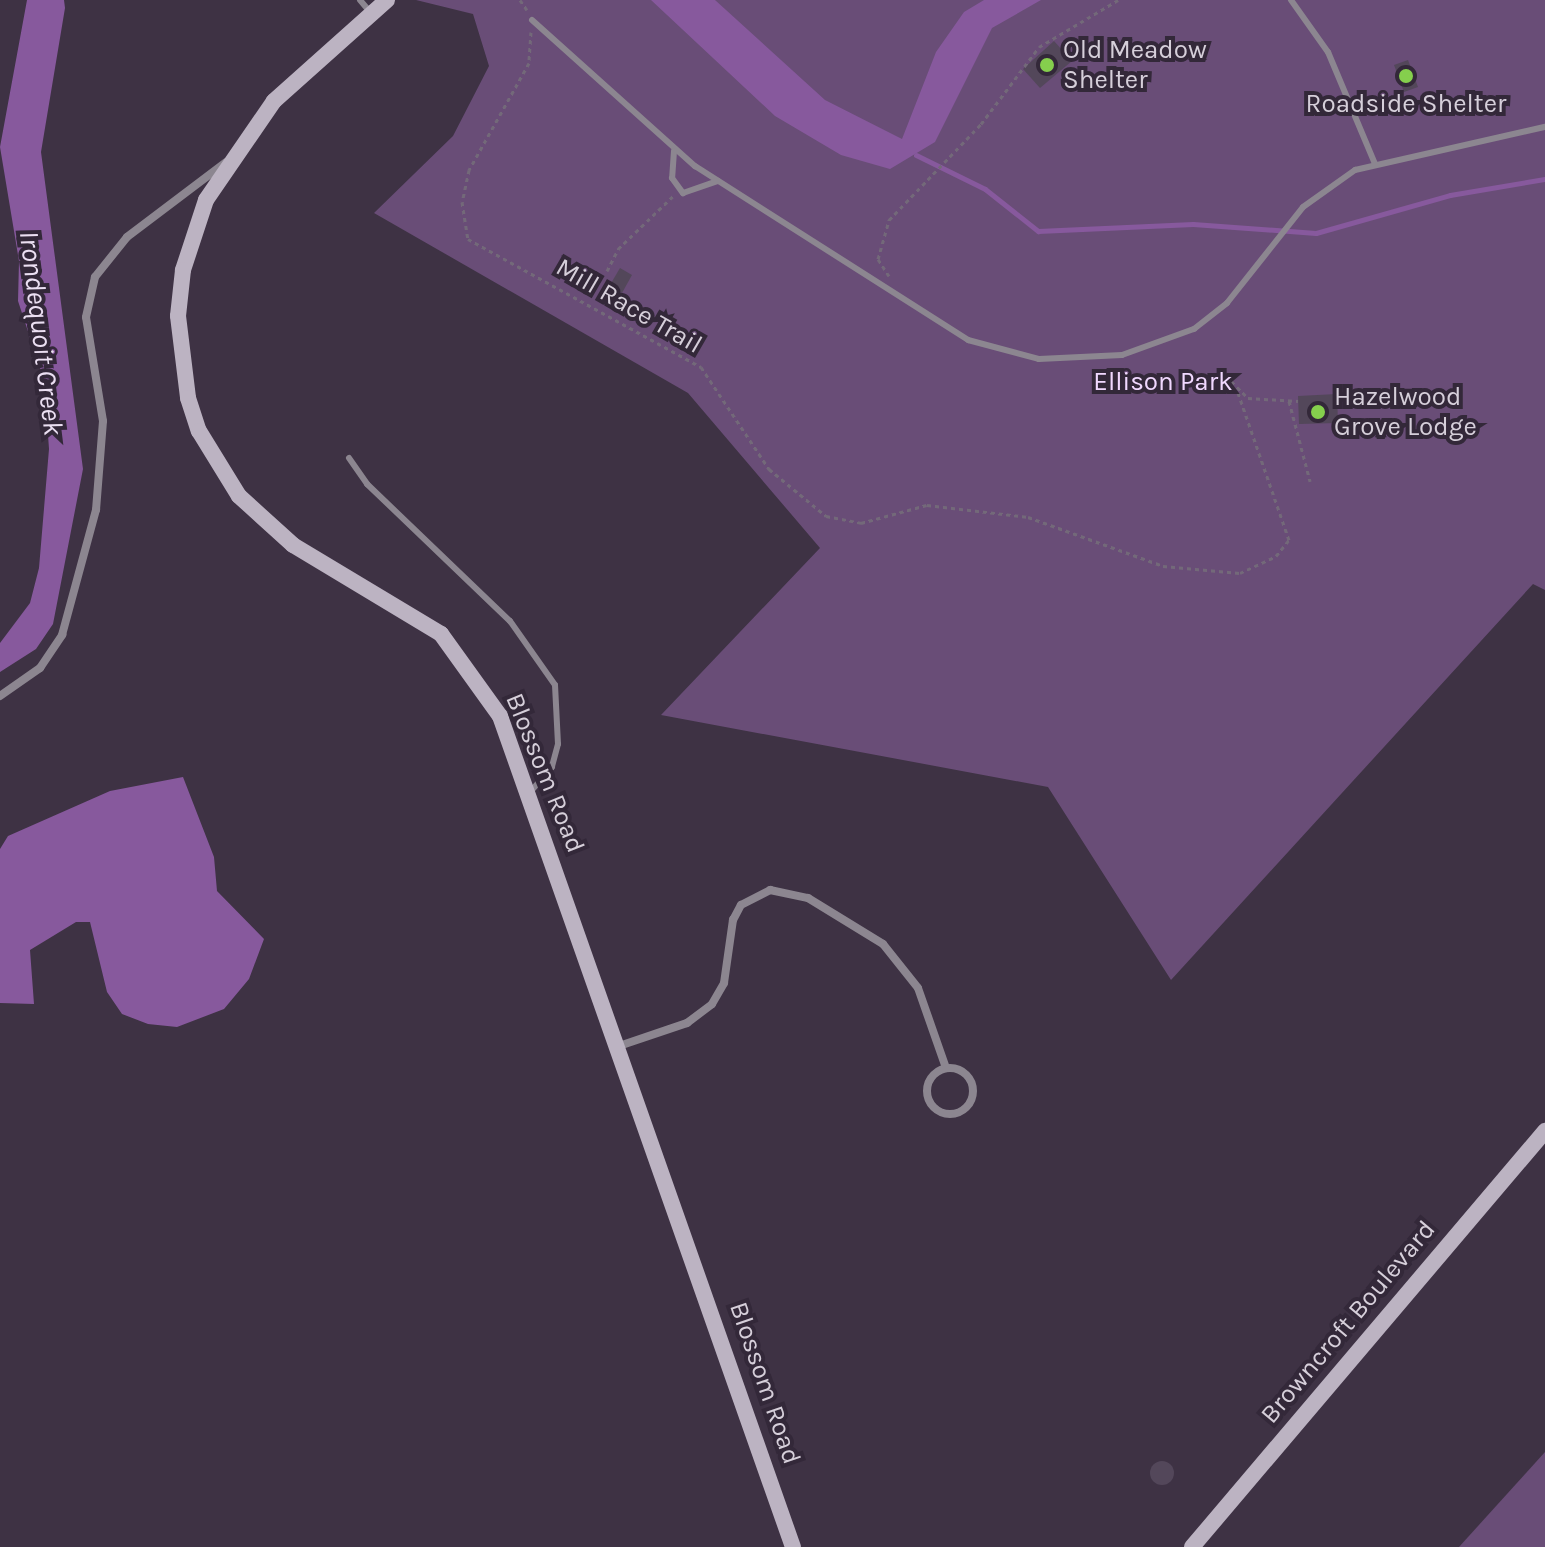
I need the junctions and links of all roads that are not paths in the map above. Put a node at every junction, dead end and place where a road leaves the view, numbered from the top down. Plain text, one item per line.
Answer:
1 (387, 0) edge
2 (1291, 0) edge
3 (366, 7) edge
4 (532, 20) road end
5 (1545, 127) edge
6 (674, 151) junction
7 (226, 162) junction
8 (1375, 164) junction
9 (718, 181) junction
10 (349, 458) dead end
11 (0, 696) edge
12 (531, 791) junction
13 (622, 1045) junction
14 (946, 1068) junction
15 (1545, 1131) edge
16 (791, 1546) edge
17 (1192, 1547) edge

1 - 3 street, Blossom Road
2 - 8 lane
3 - 7 street, Blossom Road
4 - 6 lane
5 - 8 lane
6 - 9 lane
6 - 9 lane
7 - 11 street
7 - 12 street, Blossom Road
8 - 9 lane
10 - 12 lane
12 - 13 street, Blossom Road
13 - 14 street
13 - 16 street, Blossom Road
14 - 14 street
15 - 17 street, Browncroft Boulevard

